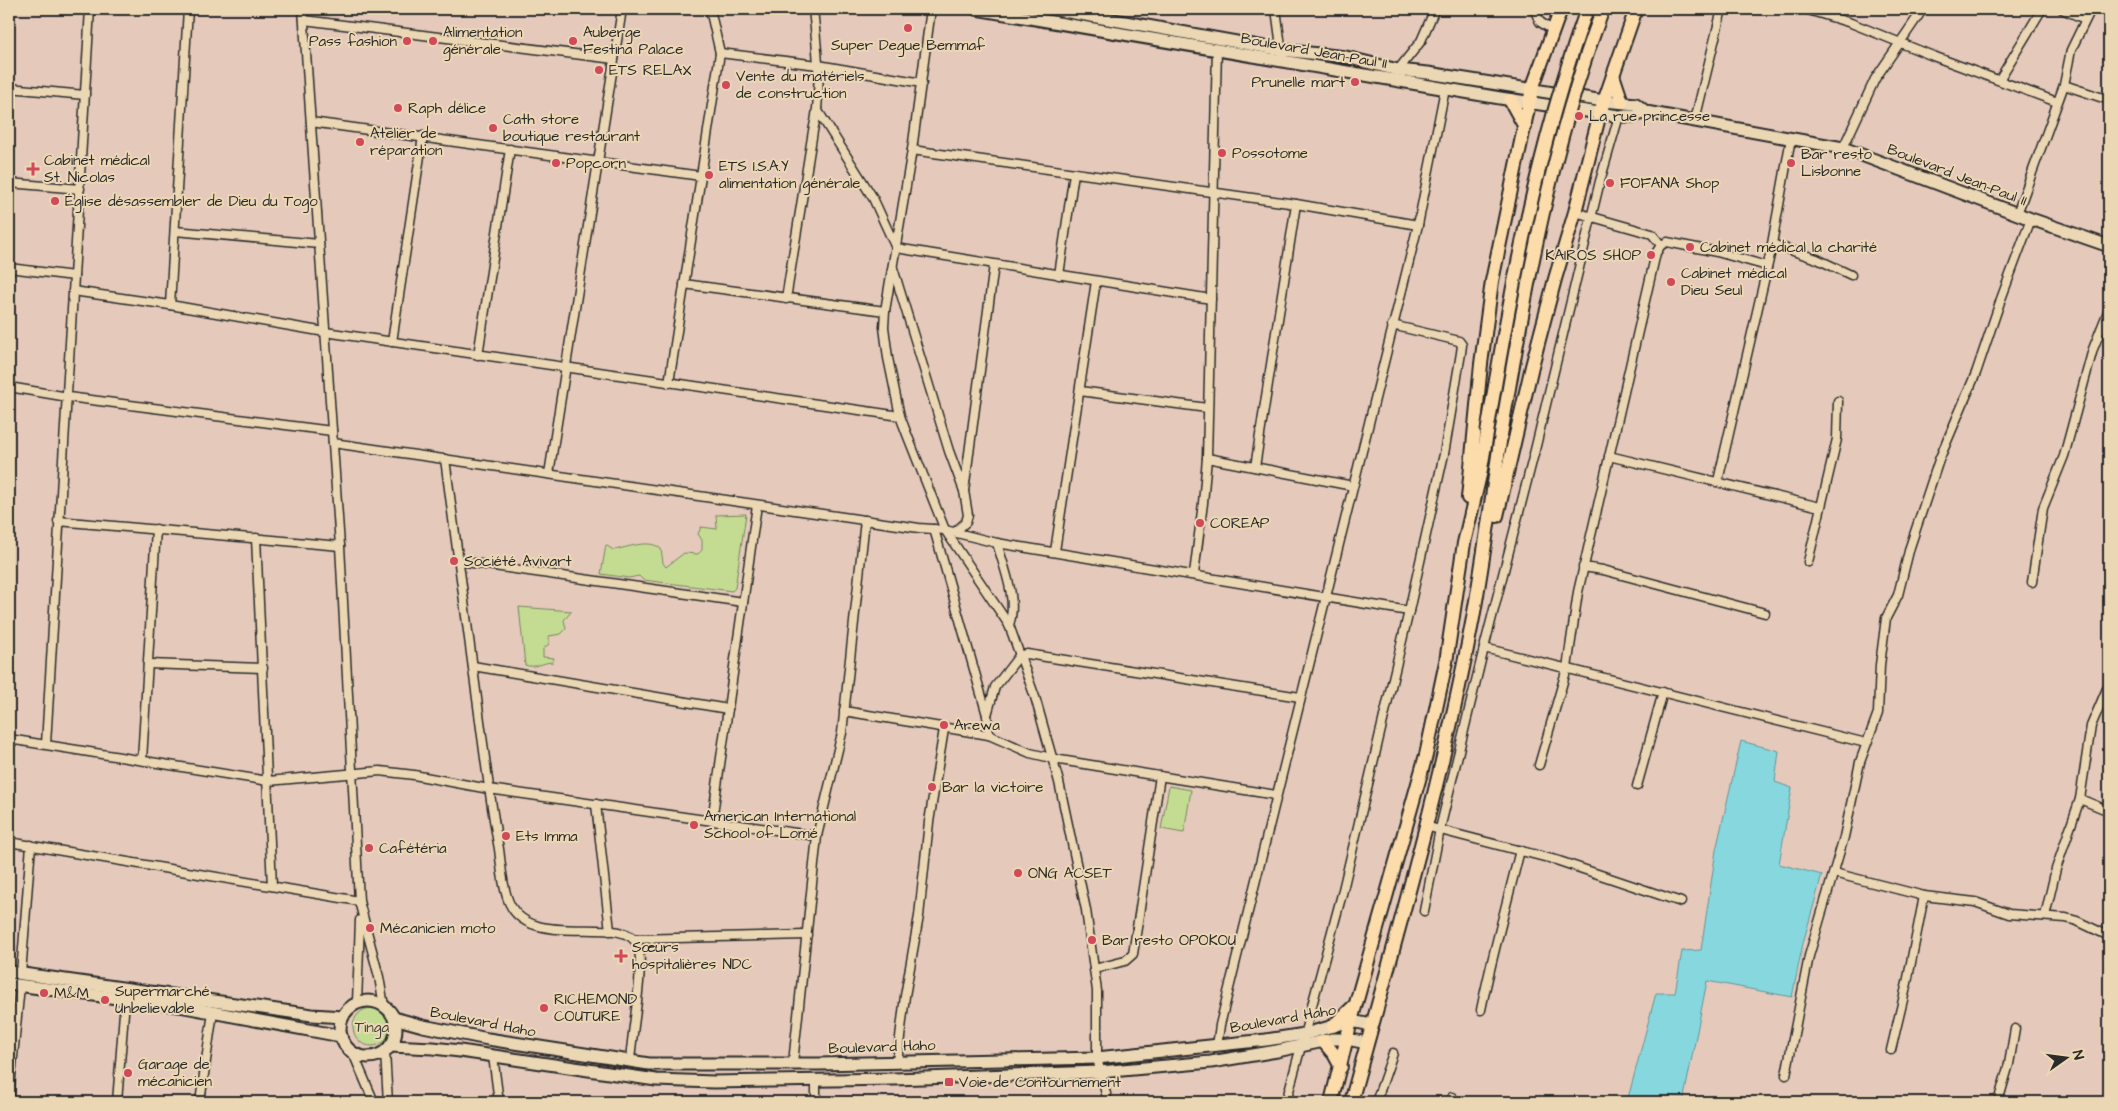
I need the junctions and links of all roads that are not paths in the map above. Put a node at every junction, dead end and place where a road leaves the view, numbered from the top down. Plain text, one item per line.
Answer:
1 (90, 9) edge
2 (188, 9) edge
3 (303, 9) edge
4 (622, 9) edge
5 (710, 9) edge
6 (813, 9) edge
7 (931, 9) edge
8 (976, 9) edge
9 (1052, 9) edge
10 (1276, 9) edge
11 (1435, 9) edge
12 (1534, 9) edge
13 (1561, 9) edge
14 (1587, 9) edge
15 (1603, 9) edge
16 (1636, 9) edge
17 (1722, 9) edge
18 (1805, 9) edge
19 (1924, 9) edge
20 (2042, 9) edge
21 (2062, 9) edge
22 (2091, 9) edge
23 (2085, 19) junction
24 (304, 20) junction
25 (1554, 31) junction
26 (1900, 42) junction
27 (1218, 48) junction
28 (720, 53) junction
29 (1282, 55) junction
30 (614, 59) junction
31 (818, 66) junction
32 (1398, 70) junction
33 (1613, 75) junction
34 (1999, 80) junction
35 (922, 83) junction
36 (2064, 85) junction
37 (9, 88) edge
38 (1445, 88) junction
39 (1532, 89) junction
40 (85, 95) junction
41 (1510, 100) junction
42 (2109, 100) edge
43 (1529, 102) junction
44 (1622, 102) junction
45 (2057, 102) junction
46 (1602, 107) junction
47 (818, 111) junction
48 (1646, 112) junction
49 (1619, 116) junction
50 (1695, 120) junction
51 (311, 122) junction
52 (1525, 127) junction
53 (423, 136) junction
54 (1791, 138) junction
55 (1843, 148) junction
56 (510, 149) junction
57 (912, 150) junction
58 (598, 161) junction
59 (1074, 173) junction
60 (701, 176) junction
61 (9, 184) edge
62 (80, 189) junction
63 (1214, 194) junction
64 (1296, 204) junction
65 (1575, 212) junction
66 (2017, 214) junction
67 (1592, 217) junction
68 (2031, 219) junction
69 (1418, 225) junction
70 (175, 231) junction
71 (319, 244) junction
72 (1772, 244) junction
73 (1661, 245) junction
74 (2109, 246) edge
75 (896, 248) junction
76 (994, 265) junction
77 (893, 266) junction
78 (1767, 266) junction
79 (9, 268) edge
80 (1850, 274) dead end
81 (1059, 275) junction
82 (74, 276) junction
83 (1096, 281) junction
84 (684, 284) junction
85 (73, 291) junction
86 (786, 299) junction
87 (1211, 299) junction
88 (170, 305) junction
89 (2109, 309) edge
90 (885, 312) junction
91 (1392, 324) junction
92 (325, 332) junction
93 (392, 342) junction
94 (478, 354) junction
95 (566, 367) junction
96 (669, 382) junction
97 (9, 387) edge
98 (1080, 391) junction
99 (68, 397) junction
100 (1838, 401) dead end
101 (1207, 408) junction
102 (900, 416) junction
103 (332, 431) junction
104 (333, 443) junction
105 (1608, 456) junction
106 (1207, 458) junction
107 (445, 459) junction
108 (1256, 468) junction
109 (549, 474) junction
110 (1718, 481) junction
111 (1353, 486) junction
112 (964, 491) junction
113 (757, 504) junction
114 (1820, 507) junction
115 (866, 520) junction
116 (58, 521) junction
117 (156, 529) junction
118 (934, 529) junction
119 (945, 530) junction
120 (955, 532) junction
121 (256, 538) junction
122 (997, 543) junction
123 (1464, 543) junction
124 (340, 546) junction
125 (1055, 551) junction
126 (459, 561) junction
127 (1808, 562) dead end
128 (1583, 567) junction
129 (1482, 569) junction
130 (1194, 574) junction
131 (2032, 582) dead end
132 (1325, 597) junction
133 (743, 602) junction
134 (1409, 611) junction
135 (1765, 613) dead end
136 (1010, 625) junction
137 (1484, 648) junction
138 (1020, 656) junction
139 (148, 664) junction
140 (473, 666) junction
141 (263, 668) junction
142 (1567, 668) junction
143 (2109, 684) edge
144 (1663, 692) junction
145 (1300, 697) junction
146 (2105, 704) edge
147 (728, 709) junction
148 (844, 711) junction
149 (987, 715) junction
150 (944, 729) junction
151 (989, 735) junction
152 (9, 739) edge
153 (1866, 743) junction
154 (46, 744) junction
155 (1052, 758) junction
156 (142, 760) junction
157 (1539, 765) dead end
158 (352, 772) junction
159 (1160, 776) junction
160 (268, 781) junction
161 (1637, 786) dead end
162 (488, 789) junction
163 (1276, 795) junction
164 (2080, 799) junction
165 (596, 804) junction
166 (2109, 811) edge
167 (712, 821) junction
168 (1425, 826) junction
169 (1440, 829) junction
170 (817, 836) junction
171 (9, 842) edge
172 (31, 845) junction
173 (1520, 850) junction
174 (1834, 873) junction
175 (272, 886) junction
176 (1924, 896) junction
177 (359, 901) junction
178 (1681, 902) dead end
179 (360, 910) junction
180 (1424, 911) dead end
181 (2045, 916) junction
182 (610, 930) junction
183 (807, 935) junction
184 (2109, 936) edge
185 (634, 939) junction
186 (1094, 969) junction
187 (9, 972) edge
188 (17, 981) edge
189 (125, 1000) junction
190 (1357, 1000) junction
191 (357, 1003) junction
192 (384, 1006) junction
193 (1481, 1010) dead end
194 (213, 1012) junction
195 (343, 1017) junction
196 (394, 1018) junction
197 (1351, 1021) junction
198 (1372, 1025) junction
199 (1333, 1026) junction
200 (2015, 1029) dead end
201 (1305, 1034) junction
202 (341, 1036) junction
203 (1347, 1039) junction
204 (1323, 1041) junction
205 (1367, 1044) junction
206 (1217, 1046) junction
207 (1302, 1046) junction
208 (387, 1049) junction
209 (1891, 1050) dead end
210 (353, 1053) junction
211 (1147, 1054) junction
212 (1393, 1054) dead end
213 (493, 1056) junction
214 (1097, 1058) junction
215 (630, 1062) junction
216 (897, 1062) junction
217 (793, 1063) junction
218 (1341, 1067) junction
219 (1150, 1068) junction
220 (1100, 1072) junction
221 (1786, 1075) dead end
222 (816, 1080) junction
223 (9, 1095) edge
224 (117, 1102) edge
225 (200, 1102) edge
226 (374, 1102) edge
227 (388, 1102) edge
228 (499, 1102) edge
229 (816, 1102) edge
230 (1108, 1102) edge
231 (1286, 1102) edge
232 (1331, 1102) edge
233 (1351, 1102) edge
234 (1376, 1102) edge
235 (1998, 1102) edge

1 - 40 street
2 - 70 street
3 - 24 street
4 - 30 street
5 - 28 street
6 - 31 street
7 - 35 street
8 - 27 main road, Boulevard Jean-Paul II
9 - 29 main road, Boulevard Jean-Paul II
10 - 29 street
11 - 32 street
12 - 25 street
13 - 25 main road
14 - 123 main road, bridge
15 - 129 main road, bridge
16 - 33 main road
17 - 50 street
18 - 26 street
19 - 26 street
20 - 34 street
21 - 23 street
22 - 23 street
23 - 36 street
24 - 30 street
24 - 51 street
25 - 39 main road
26 - 34 street
26 - 55 street
27 - 29 main road, Boulevard Jean-Paul II
27 - 63 street
28 - 31 street
28 - 60 street
29 - 32 main road, Boulevard Jean-Paul II
29 - 38 main road, Boulevard Jean-Paul II
30 - 58 street
31 - 35 street
31 - 47 street
32 - 39 main road, Boulevard Jean-Paul II
33 - 44 main road
33 - 46 main road
34 - 45 street
35 - 57 street
36 - 42 street
36 - 45 street
37 - 40 street
38 - 41 main road, Boulevard Jean-Paul II
38 - 69 street
39 - 43 main road
39 - 46 main road, Boulevard Jean-Paul II
40 - 62 street
41 - 43 main road, Boulevard Jean-Paul II
41 - 52 main road
43 - 46 main road, Boulevard Jean-Paul II
43 - 52 main road
44 - 46 main road, Boulevard Jean-Paul II
44 - 48 main road, Boulevard Jean-Paul II
45 - 66 street
46 - 49 main road, Boulevard Jean-Paul II
46 - 65 main road
47 - 75 street
47 - 86 street
48 - 49 main road, Boulevard Jean-Paul II
48 - 50 main road, Boulevard Jean-Paul II
49 - 67 street
50 - 54 main road, Boulevard Jean-Paul II
51 - 53 street
51 - 71 street
52 - 123 main road
53 - 56 street
53 - 93 street
54 - 55 main road, Boulevard Jean-Paul II
54 - 72 street
55 - 66 main road, Boulevard Jean-Paul II
56 - 58 street
56 - 94 street
57 - 59 street
57 - 75 street
58 - 60 street
58 - 95 street
59 - 63 street
59 - 81 street
60 - 84 street
61 - 62 street
62 - 82 street
63 - 64 street
63 - 87 street
64 - 69 street
64 - 108 street
65 - 67 street
65 - 129 main road
66 - 68 main road, Boulevard Jean-Paul II
67 - 73 street
67 - 137 street
68 - 74 main road, Boulevard Jean-Paul II
68 - 153 street
69 - 91 street
70 - 71 street
70 - 88 street
71 - 92 street
72 - 78 street
72 - 80 street
73 - 78 street
73 - 105 street
75 - 76 street
75 - 77 street
76 - 81 street
76 - 112 street
77 - 90 street
77 - 112 street
78 - 110 street
79 - 82 street
81 - 83 street
82 - 85 street
83 - 87 street
83 - 98 street
84 - 86 street
84 - 96 street
85 - 88 street
85 - 99 street
86 - 90 street
87 - 101 street
88 - 92 street
89 - 131 street
90 - 102 street
91 - 111 street
91 - 134 street
92 - 93 street
92 - 103 street
93 - 94 street
94 - 95 street
95 - 96 street
95 - 109 street
96 - 102 street
97 - 99 street
98 - 101 street
98 - 125 street
99 - 103 street
99 - 116 street
100 - 114 street
101 - 106 street
102 - 119 street
103 - 104 street
104 - 107 street
104 - 124 street
105 - 110 street
105 - 128 street
106 - 108 street
106 - 130 street
107 - 109 street
107 - 126 street
108 - 111 street
109 - 113 street
110 - 114 street
111 - 132 street
112 - 120 street
113 - 115 street
113 - 133 street
114 - 127 street
115 - 118 street
115 - 148 street
116 - 117 street
116 - 154 street
117 - 121 street
117 - 139 street
118 - 119 street
118 - 149 street
119 - 120 street
119 - 136 street
120 - 122 street
121 - 124 street
121 - 141 street
122 - 125 street
122 - 136 street
123 - 190 main road
124 - 158 street
125 - 130 street
126 - 133 street
126 - 140 street
128 - 135 street
128 - 142 street
129 - 168 main road
130 - 132 street
132 - 134 street
132 - 145 street
133 - 147 street
134 - 201 street
136 - 138 street
137 - 142 street
137 - 169 street
138 - 145 street
138 - 149 street
138 - 155 street
139 - 141 street
139 - 156 street
140 - 147 street
140 - 162 street
141 - 160 street
142 - 144 street
142 - 157 street
143 - 146 street
144 - 153 street
144 - 161 street
145 - 163 street
146 - 164 street
147 - 167 street
148 - 150 street
148 - 170 street
149 - 151 street
150 - 151 street
150 - 216 street
151 - 155 street
152 - 154 street
153 - 174 street
154 - 156 street
155 - 159 street
155 - 186 street
156 - 160 street
158 - 160 street
158 - 162 street
158 - 177 street
159 - 163 street
159 - 186 street
160 - 175 street
162 - 165 street
162 - 182 street
163 - 206 street
164 - 166 street
164 - 181 street
165 - 167 street
165 - 182 street
167 - 170 street
168 - 169 street
168 - 198 main road
169 - 173 street
169 - 180 street
170 - 183 street
171 - 172 street
172 - 175 street
172 - 188 street
173 - 178 street
173 - 193 street
174 - 176 street
174 - 221 street
175 - 177 street
176 - 181 street
176 - 209 street
177 - 179 street
179 - 191 street
179 - 192 street
181 - 184 street
182 - 185 street
183 - 185 street
183 - 217 street
185 - 215 street
186 - 214 street
187 - 188 main road
188 - 189 main road
188 - 195 main road
188 - 223 street
189 - 194 main road
189 - 224 street
190 - 197 main road
190 - 199 main road
191 - 192 main road
191 - 195 main road
192 - 196 main road
194 - 202 main road
194 - 225 street
195 - 202 main road
196 - 208 main road
196 - 215 main road, Boulevard Haho
197 - 198 main road, Boulevard Haho
197 - 199 main road, Boulevard Haho
197 - 203 main road
198 - 205 main road
199 - 201 main road, Boulevard Haho
200 - 235 street
201 - 206 main road, Boulevard Haho
201 - 207 street
202 - 210 main road
203 - 204 main road, Boulevard Haho
203 - 205 main road, Boulevard Haho
203 - 218 main road
204 - 207 main road, Boulevard Haho
204 - 218 main road
205 - 233 main road
206 - 211 main road, Boulevard Haho
207 - 219 main road, Boulevard Haho
207 - 231 street
208 - 210 main road
208 - 213 main road, Boulevard Haho
208 - 227 street
210 - 226 street
211 - 214 main road, Boulevard Haho
211 - 219 main road
212 - 234 street
213 - 222 main road, Boulevard Haho
213 - 228 street
214 - 216 main road, Boulevard Haho
214 - 220 street
215 - 217 main road, Boulevard Haho
216 - 217 main road, Boulevard Haho
218 - 232 main road
219 - 220 main road, Boulevard Haho
220 - 222 main road, Boulevard Haho
220 - 230 street
222 - 229 street

